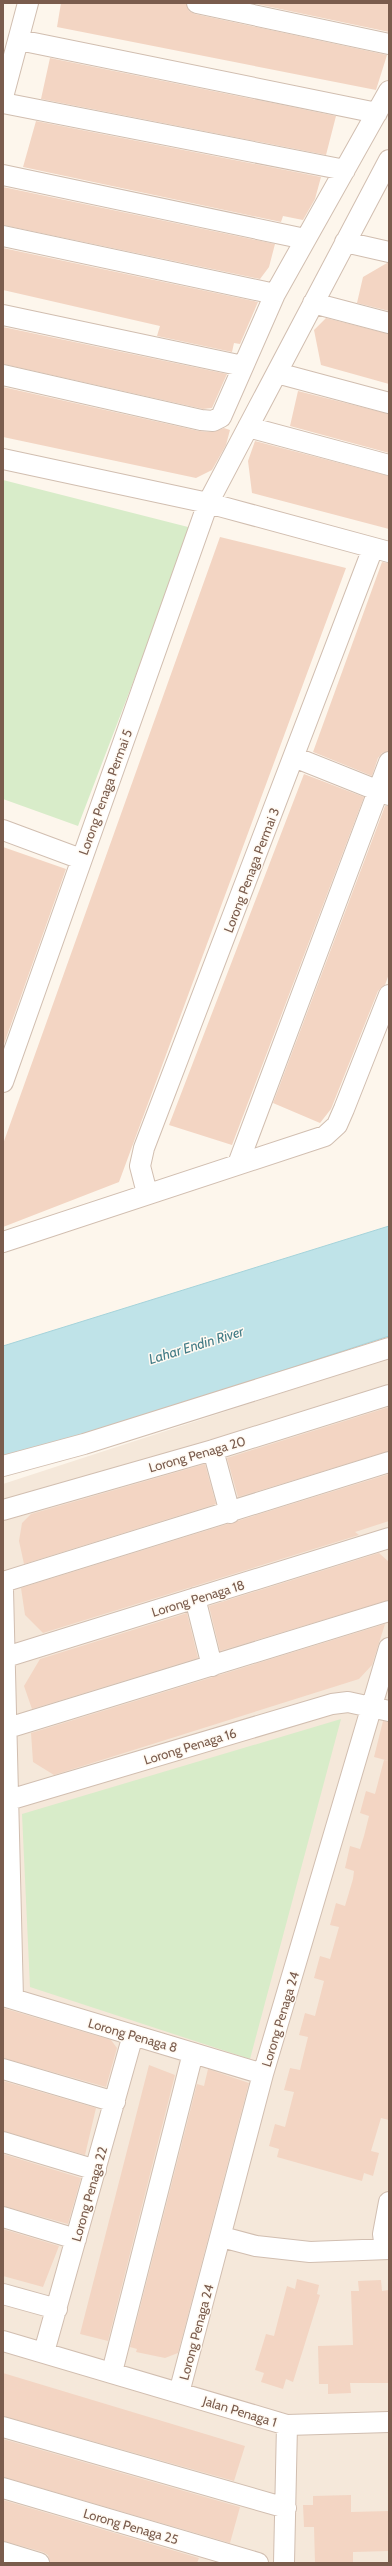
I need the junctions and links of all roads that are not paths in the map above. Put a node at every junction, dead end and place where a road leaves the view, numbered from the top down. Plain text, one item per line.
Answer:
1 (28, 3) edge
2 (197, 3) edge
3 (19, 40) junction
4 (389, 44) edge
5 (389, 91) edge
6 (3, 97) edge
7 (3, 103) edge
8 (377, 113) junction
9 (388, 165) edge
10 (345, 170) junction
11 (3, 175) edge
12 (3, 236) edge
13 (305, 239) junction
14 (345, 242) junction
15 (389, 252) edge
16 (275, 294) junction
17 (313, 303) junction
18 (3, 315) edge
19 (389, 323) edge
20 (243, 366) junction
21 (277, 373) junction
22 (3, 375) edge
23 (389, 403) edge
24 (248, 427) junction
25 (3, 459) edge
26 (389, 465) edge
27 (208, 503) junction
28 (381, 550) edge
29 (294, 757) junction
30 (389, 762) edge
31 (384, 793) edge
32 (3, 830) edge
33 (81, 859) junction
34 (389, 995) edge
35 (3, 1082) edge
36 (238, 1164) junction
37 (147, 1193) junction
38 (3, 1242) edge
39 (389, 1348) edge
40 (389, 1395) edge
41 (213, 1450) junction
42 (389, 1462) edge
43 (3, 1466) edge
44 (3, 1510) edge
45 (230, 1513) junction
46 (389, 1538) edge
47 (3, 1582) edge
48 (3, 1590) edge
49 (195, 1598) junction
50 (389, 1611) edge
51 (389, 1648) edge
52 (6, 1657) junction
53 (212, 1666) junction
54 (381, 1709) edge
55 (6, 1740) edge
56 (9, 1800) junction
57 (8, 1998) edge
58 (133, 2035) junction
59 (193, 2053) junction
60 (3, 2069) edge
61 (263, 2074) junction
62 (115, 2102) junction
63 (3, 2142) edge
64 (96, 2170) junction
65 (389, 2202) edge
66 (3, 2217) edge
67 (222, 2237) junction
68 (76, 2239) junction
69 (387, 2249) edge
70 (3, 2294) edge
71 (57, 2310) junction
72 (3, 2341) edge
73 (44, 2352) junction
74 (112, 2372) junction
75 (179, 2393) junction
76 (389, 2422) edge
77 (288, 2425) junction
78 (3, 2427) edge
79 (3, 2488) edge
80 (286, 2508) junction
81 (3, 2552) edge
82 (38, 2563) edge
83 (258, 2563) edge
84 (284, 2563) edge

1 - 3 street
2 - 4 street
3 - 6 street
3 - 8 street
5 - 8 street
7 - 10 street
8 - 10 street
9 - 14 street, Lorong Penaga Permai 5
10 - 13 street
11 - 13 street
12 - 16 street
13 - 16 street
14 - 15 street
14 - 17 street, Lorong Penaga Permai 5
16 - 20 street
17 - 19 street
17 - 21 street, Lorong Penaga Permai 5
18 - 20 street
20 - 22 street
21 - 23 street
21 - 24 street, Lorong Penaga Permai 5
24 - 26 street
24 - 27 street, Lorong Penaga Permai 5
25 - 27 street
27 - 28 street
27 - 33 street, Lorong Penaga Permai 5
28 - 29 street, Lorong Penaga Permai 3
29 - 31 street
29 - 37 street, Lorong Penaga Permai 3
30 - 31 street
31 - 36 street
32 - 33 street
33 - 35 street, Lorong Penaga Permai 5
34 - 36 street
36 - 37 street
37 - 38 street
39 - 43 street
40 - 41 street, Lorong Penaga 20
41 - 44 street, Lorong Penaga 20
41 - 45 street
42 - 45 street
45 - 47 street
46 - 49 street, Lorong Penaga 18
48 - 52 street
49 - 52 street, Lorong Penaga 18
49 - 53 street
50 - 53 street
51 - 54 street, Lorong Penaga 24
52 - 55 street
53 - 55 street
54 - 56 street, Lorong Penaga 16
54 - 61 street, Lorong Penaga 24
55 - 56 street
56 - 57 street
57 - 58 street, Lorong Penaga 8
58 - 59 street, Lorong Penaga 8
58 - 62 street, Lorong Penaga 22
59 - 61 street, Lorong Penaga 8
59 - 74 street
60 - 62 street
61 - 67 street, Lorong Penaga 24
62 - 64 street, Lorong Penaga 22
63 - 64 street
64 - 68 street, Lorong Penaga 22
65 - 69 street
66 - 68 street
67 - 69 street
67 - 75 street, Lorong Penaga 24
68 - 71 street, Lorong Penaga 22
70 - 71 street
71 - 73 street, Lorong Penaga 22
72 - 73 street, Jalan Penaga 1
73 - 74 street, Jalan Penaga 1
74 - 75 street, Jalan Penaga 1
75 - 77 street, Jalan Penaga 1
76 - 77 street, Jalan Penaga 1
77 - 80 street
78 - 80 street
79 - 83 street, Lorong Penaga 25
80 - 84 street
81 - 82 street

